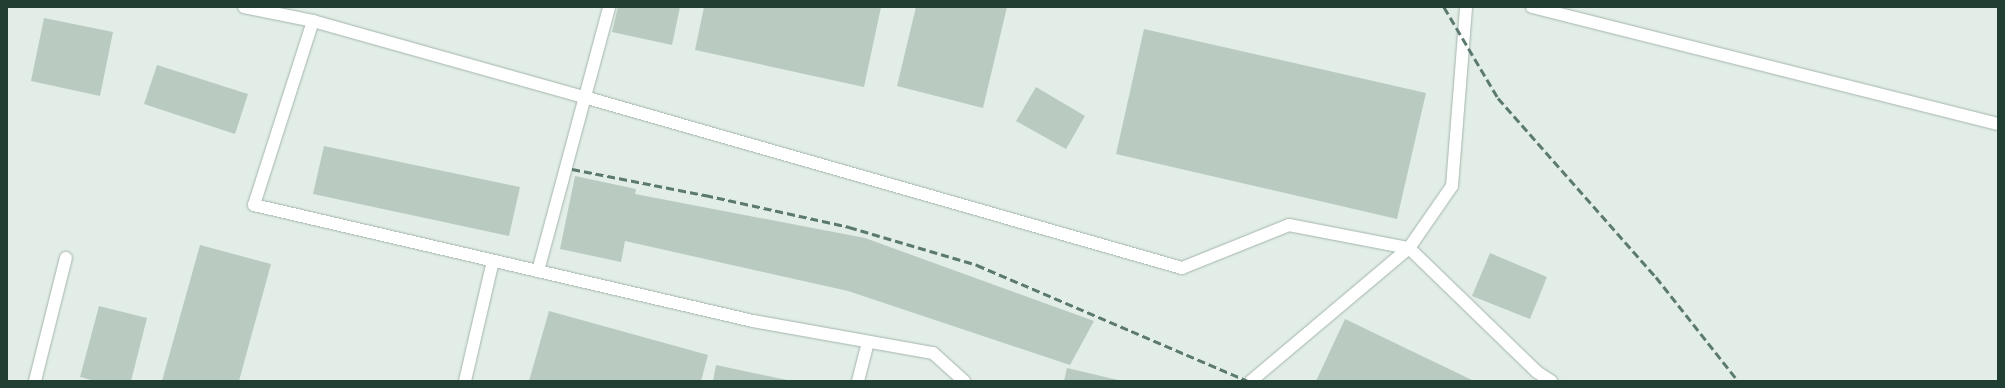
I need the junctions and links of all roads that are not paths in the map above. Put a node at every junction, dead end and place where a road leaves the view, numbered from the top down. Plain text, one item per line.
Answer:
1 (244, 7) edge
2 (609, 7) edge
3 (1466, 7) edge
4 (1532, 7) edge
5 (313, 21) junction
6 (584, 97) junction
7 (1998, 124) edge
8 (1409, 248) junction
9 (66, 258) dead end
10 (493, 261) junction
11 (538, 271) junction
12 (868, 342) junction
13 (35, 381) edge
14 (465, 381) edge
15 (858, 381) edge
16 (964, 381) edge
17 (1251, 381) edge
18 (1551, 381) edge

1 - 5 street
2 - 6 street
3 - 8 street
4 - 7 street
5 - 6 street
5 - 10 street
6 - 8 street
6 - 11 street
8 - 17 street
8 - 18 street
9 - 13 street
10 - 11 street
10 - 14 street
11 - 12 street
12 - 15 street
12 - 16 street

